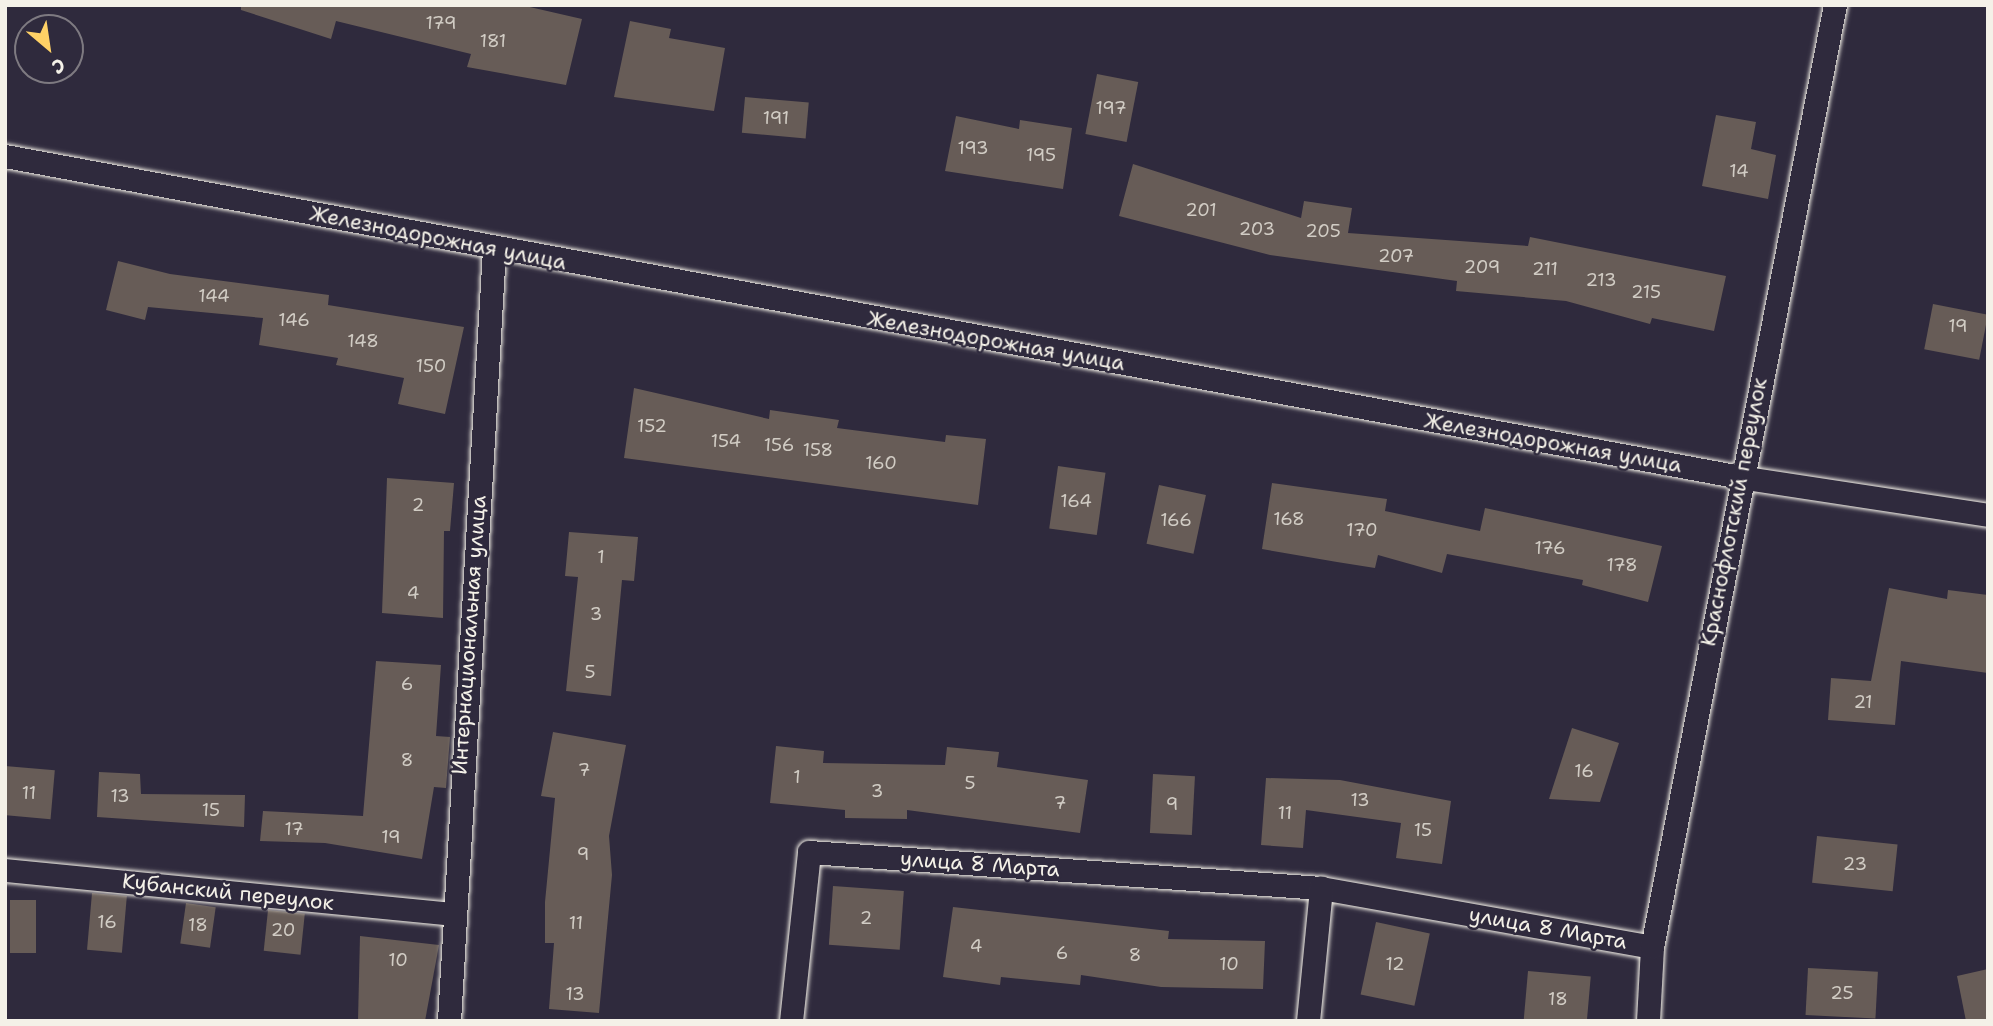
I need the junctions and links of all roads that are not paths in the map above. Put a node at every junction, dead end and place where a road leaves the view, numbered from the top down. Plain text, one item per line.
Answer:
1 (1835, 5) edge
2 (5, 156) edge
3 (494, 249) junction
4 (1740, 477) junction
5 (1988, 515) edge
6 (5, 870) edge
7 (1321, 888) junction
8 (451, 914) junction
9 (1652, 947) junction
10 (449, 1021) edge
11 (791, 1021) edge
12 (1308, 1021) edge
13 (1648, 1021) edge

1 - 4 street, Краснофлотский переулок
2 - 3 street, Железнодорожная улица
3 - 4 street, Железнодорожная улица
3 - 8 street, Интернациональная улица
4 - 5 street, Железнодорожная улица
4 - 9 street, Краснофлотский переулок
6 - 8 street, Кубанский переулок
7 - 9 street, улица 8 Марта
7 - 11 street, улица 8 Марта
7 - 12 street
8 - 10 street, Интернациональная улица
9 - 13 street, Краснофлотский переулок

